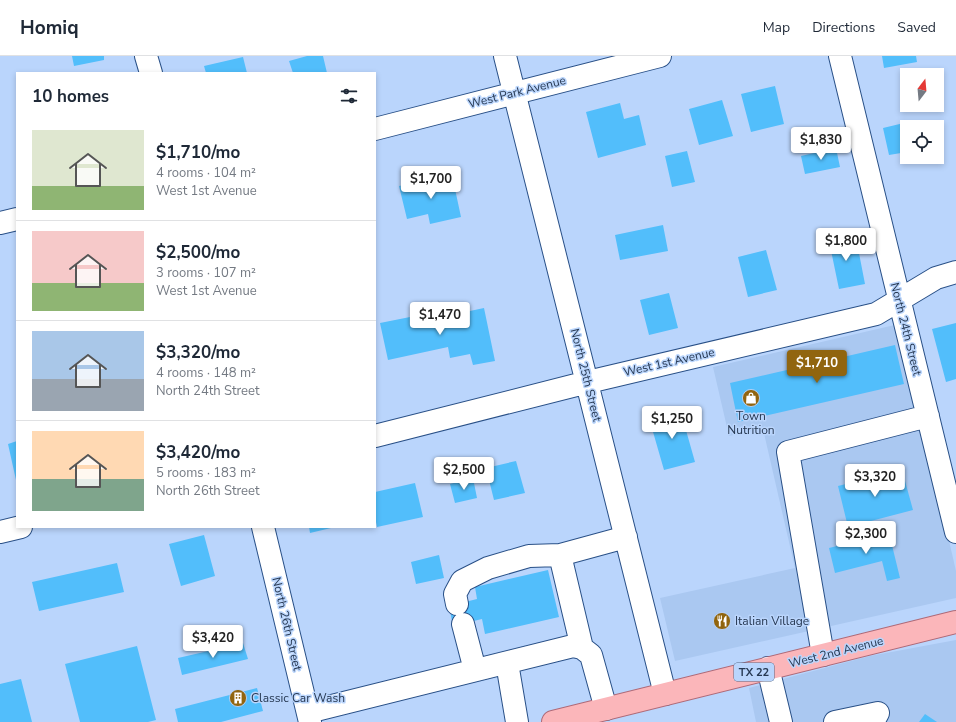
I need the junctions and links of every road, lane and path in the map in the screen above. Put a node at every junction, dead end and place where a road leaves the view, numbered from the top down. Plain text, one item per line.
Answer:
1 (146, 56) edge
2 (505, 56) edge
3 (660, 56) edge
4 (840, 56) edge
5 (151, 72) edge
6 (515, 93) junction
7 (376, 129) edge
8 (16, 219) edge
9 (0, 222) edge
10 (956, 272) edge
11 (900, 301) junction
12 (588, 382) junction
13 (928, 416) junction
14 (376, 436) edge
15 (17, 528) edge
16 (263, 528) edge
17 (0, 532) edge
18 (956, 532) edge
19 (626, 537) junction
20 (560, 555) junction
21 (956, 622) edge
22 (582, 648) junction
23 (823, 655) junction
24 (507, 663) junction
25 (768, 668) junction
26 (475, 670) junction
27 (665, 694) junction
28 (606, 709) junction
29 (309, 717) edge
30 (517, 722) edge
31 (553, 722) edge
32 (781, 722) edge
33 (835, 722) edge
34 (873, 722) edge

1 - 5 street
2 - 6 street, North 25th Street
3 - 6 street, West Park Avenue
4 - 11 street, North 24th Street
6 - 7 street, West Park Avenue
6 - 12 street, North 25th Street
8 - 9 street
10 - 11 street, West 1st Avenue
11 - 12 street, West 1st Avenue
11 - 13 street, North 24th Street
12 - 14 street, West 1st Avenue
12 - 19 street, North 25th Street
13 - 18 street, North 24th Street
13 - 23 street
15 - 17 street
16 - 29 street, North 26th Street
19 - 20 street
19 - 27 street, North 25th Street
20 - 22 street
20 - 26 street
21 - 23 main road, West 2nd Avenue / TX 22
22 - 24 street
22 - 28 street
23 - 25 main road, West 2nd Avenue / TX 22
24 - 26 street
24 - 30 street
25 - 27 main road, West 2nd Avenue / TX 22
25 - 32 street
26 - 29 street
27 - 28 main road, West 2nd Avenue / TX 22
28 - 31 main road, West 2nd Avenue / TX 22
33 - 34 street

